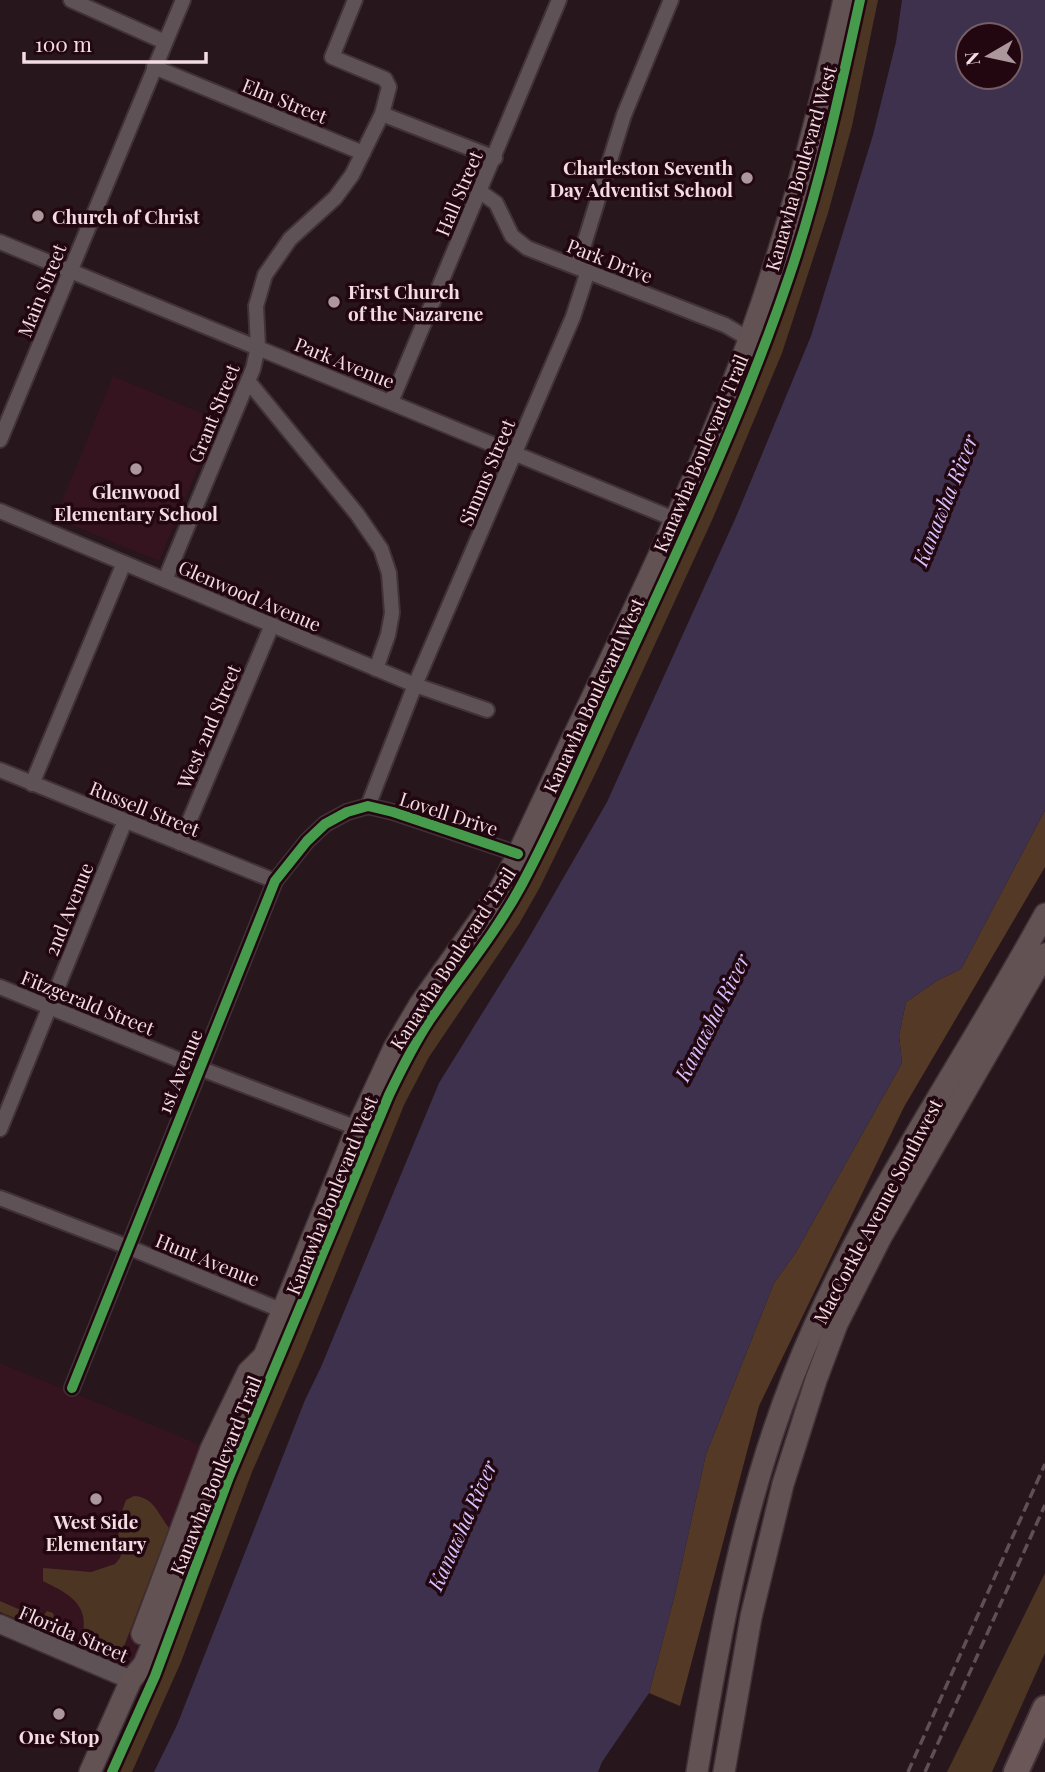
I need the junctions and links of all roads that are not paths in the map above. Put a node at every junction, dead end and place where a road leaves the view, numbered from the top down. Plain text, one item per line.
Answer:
1 (71, 0) edge
2 (183, 0) edge
3 (355, 0) edge
4 (559, 0) edge
5 (671, 0) edge
6 (844, 0) edge
7 (165, 42) junction
8 (154, 67) junction
9 (382, 114) junction
10 (363, 153) junction
11 (495, 158) junction
12 (479, 191) junction
13 (0, 242) edge
14 (582, 269) junction
15 (69, 271) junction
16 (749, 339) junction
17 (258, 347) junction
18 (248, 381) junction
19 (391, 402) junction
20 (0, 440) edge
21 (514, 454) junction
22 (0, 511) edge
23 (674, 519) junction
24 (124, 563) junction
25 (165, 580) junction
26 (272, 625) junction
27 (376, 669) junction
28 (415, 685) junction
29 (487, 710) dead end
30 (0, 770) edge
31 (32, 784) junction
32 (368, 806) junction
33 (125, 821) junction
34 (180, 843) junction
35 (518, 854) junction
36 (275, 881) junction
37 (1045, 914) edge
38 (1045, 954) edge
39 (0, 987) edge
40 (49, 1005) junction
41 (199, 1068) junction
42 (357, 1128) junction
43 (0, 1129) edge
44 (0, 1198) edge
45 (128, 1247) junction
46 (283, 1311) junction
47 (72, 1388) dead end
48 (0, 1624) edge
49 (131, 1680) junction
50 (1045, 1708) edge
51 (90, 1772) edge
52 (697, 1772) edge
53 (724, 1772) edge
54 (1016, 1772) edge

1 - 7 street
2 - 7 street, Main Street
3 - 9 street, Grant Street
4 - 11 street, Hall Street
5 - 14 street, Simms Street
6 - 16 main road, Kanawha Boulevard West
7 - 8 street, Main Street
8 - 10 street, Elm Street
8 - 15 street, Main Street
9 - 10 street, Grant Street
9 - 11 street
10 - 17 street, Grant Street
11 - 12 street, Hall Street
12 - 14 street, Park Drive
12 - 19 street, Hall Street
13 - 15 street, Park Avenue
14 - 16 street, Park Drive
14 - 21 street, Simms Street
15 - 17 street, Park Avenue
15 - 20 street, Main Street
16 - 23 main road, Kanawha Boulevard West
17 - 18 street, Grant Street
17 - 19 street, Park Avenue
18 - 25 street, Grant Street
18 - 27 street
19 - 21 street, Park Avenue
21 - 23 street, Park Avenue
21 - 28 street, Simms Street
22 - 24 street, Glenwood Avenue
23 - 35 main road, Kanawha Boulevard West
24 - 25 street, Glenwood Avenue
24 - 31 street
25 - 26 street, Glenwood Avenue
26 - 27 street, Glenwood Avenue
26 - 34 street, West 2nd Street
27 - 28 street, Glenwood Avenue
28 - 29 street, Glenwood Avenue
28 - 32 street, Lovell Drive
30 - 31 street, Russell Street
31 - 33 street, Russell Street
32 - 35 street, Lovell Drive
32 - 36 street, 1st Avenue
33 - 34 street, Russell Street
33 - 40 street, 2nd Avenue
34 - 36 street, Russell Street
35 - 42 main road, Kanawha Boulevard West
36 - 41 street, 1st Avenue
37 - 52 main road, MacCorkle Avenue Southwest
38 - 53 main road, MacCorkle Avenue Southwest
39 - 40 street, Fitzgerald Street
40 - 41 street, Fitzgerald Street
40 - 43 street, 2nd Avenue
41 - 42 street, Fitzgerald Street
41 - 45 street, 1st Avenue
42 - 46 main road, Kanawha Boulevard West
44 - 45 street, Hunt Avenue
45 - 46 street, Hunt Avenue
45 - 47 street, 1st Avenue
46 - 49 main road, Kanawha Boulevard West
48 - 49 street, Florida Street
49 - 51 main road, Kanawha Boulevard West
50 - 54 highway

